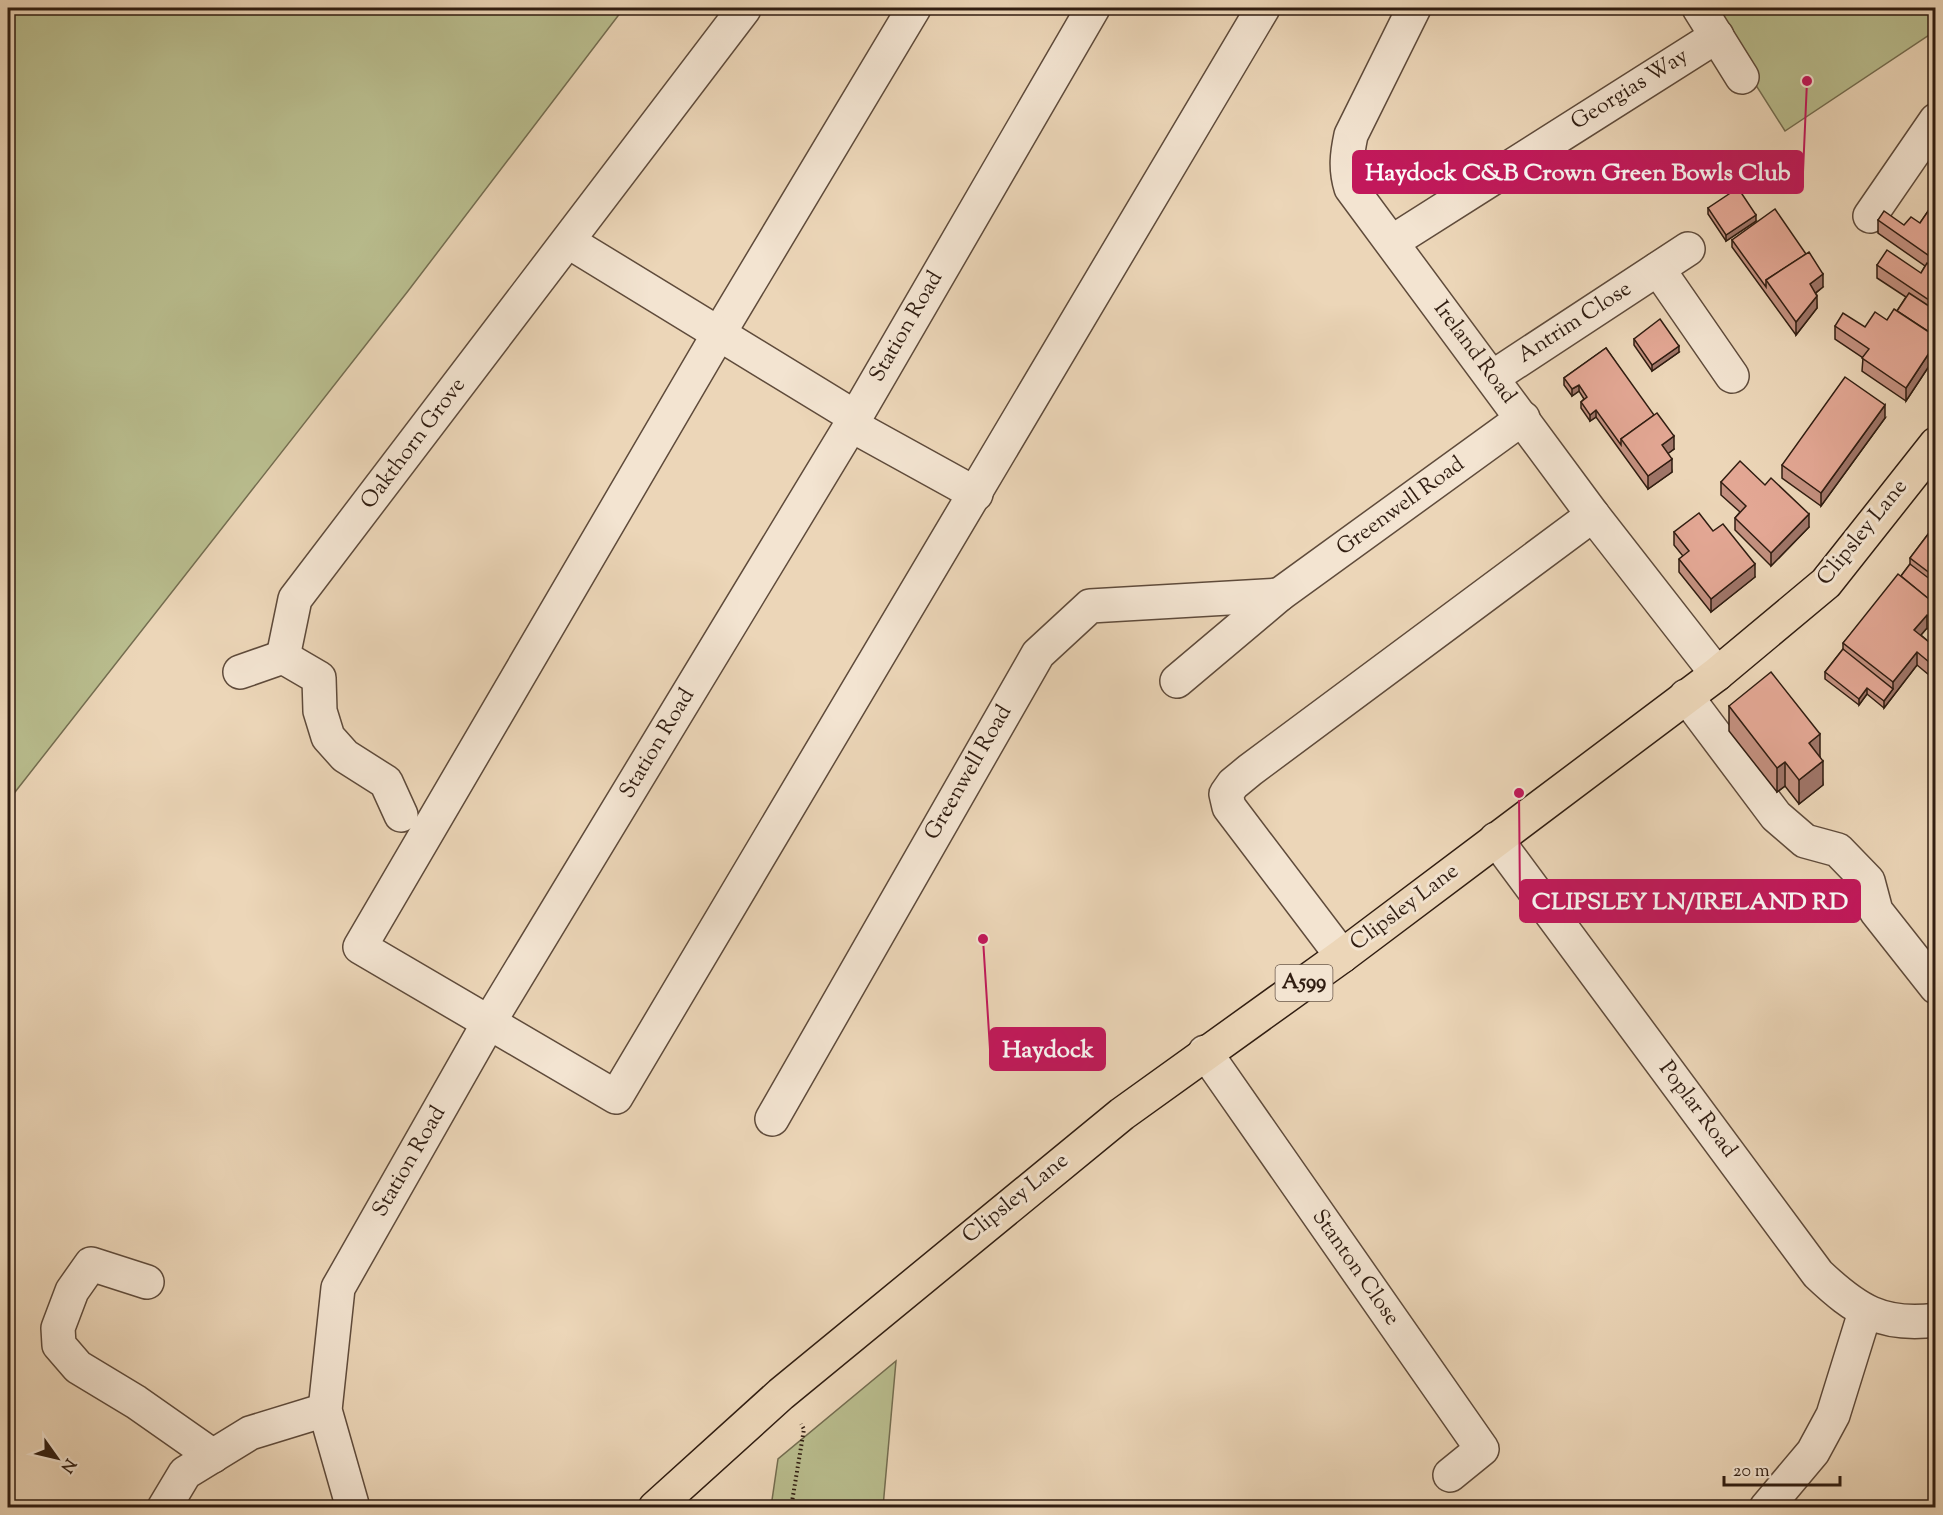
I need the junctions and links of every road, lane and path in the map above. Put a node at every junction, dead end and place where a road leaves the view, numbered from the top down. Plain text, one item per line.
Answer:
1 (914, 8) edge
2 (1093, 8) edge
3 (1263, 8) edge
4 (1414, 8) edge
5 (1699, 8) edge
6 (744, 9) edge
7 (1717, 36) junction
8 (1742, 77) dead end
9 (1935, 120) edge
10 (1870, 216) dead end
11 (569, 242) junction
12 (1392, 242) junction
13 (1688, 249) dead end
14 (1658, 269) junction
15 (718, 335) junction
16 (1493, 376) junction
17 (1731, 376) dead end
18 (1523, 418) junction
19 (853, 421) junction
20 (1935, 444) edge
21 (976, 494) junction
22 (1593, 515) junction
23 (1279, 595) junction
24 (283, 657) junction
25 (240, 672) dead end
26 (1717, 674) junction
27 (1177, 681) dead end
28 (1686, 696) junction
29 (401, 815) dead end
30 (1496, 839) junction
31 (1342, 956) junction
32 (1935, 987) edge
33 (488, 1024) junction
34 (1205, 1052) junction
35 (772, 1119) dead end
36 (147, 1282) dead end
37 (1865, 1312) junction
38 (1935, 1320) edge
39 (780, 1394) junction
40 (325, 1410) junction
41 (213, 1455) junction
42 (1450, 1475) dead end
43 (164, 1508) edge
44 (353, 1508) edge
45 (655, 1508) edge
46 (791, 1508) edge
47 (1766, 1508) edge

1 - 15 street
2 - 19 street, Station Road
3 - 21 street
4 - 12 street, Ireland Road
5 - 7 street
6 - 11 street, Oakthorn Grove
7 - 8 street
7 - 12 street, Georgias Way
9 - 10 street
11 - 15 street
11 - 24 street, Oakthorn Grove
12 - 16 street, Ireland Road
13 - 14 street, Antrim Close
14 - 16 street, Antrim Close
14 - 17 street
15 - 19 street
15 - 33 street
16 - 18 street, Ireland Road
18 - 22 street, Ireland Road
18 - 23 street, Greenwell Road
19 - 21 street
19 - 33 street, Station Road
20 - 26 main road, Clipsley Lane / A599
21 - 33 street
22 - 26 street, Ireland Road
22 - 31 street
23 - 27 street, Greenwell Road
23 - 35 street, Greenwell Road
24 - 25 street
24 - 29 street
26 - 28 main road, Clipsley Lane / A599
28 - 30 main road, Clipsley Lane / A599
28 - 32 street
30 - 31 main road, Clipsley Lane / A599
30 - 37 street, Poplar Road
31 - 34 main road, Clipsley Lane / A599
33 - 40 street, Station Road
34 - 39 main road, Clipsley Lane / A599
34 - 42 street, Stanton Close
36 - 41 street
37 - 38 street, Poplar Road
37 - 47 street
39 - 45 main road, Clipsley Lane / A599
39 - 46 path
40 - 41 street
40 - 44 street, Station Road
41 - 43 street

